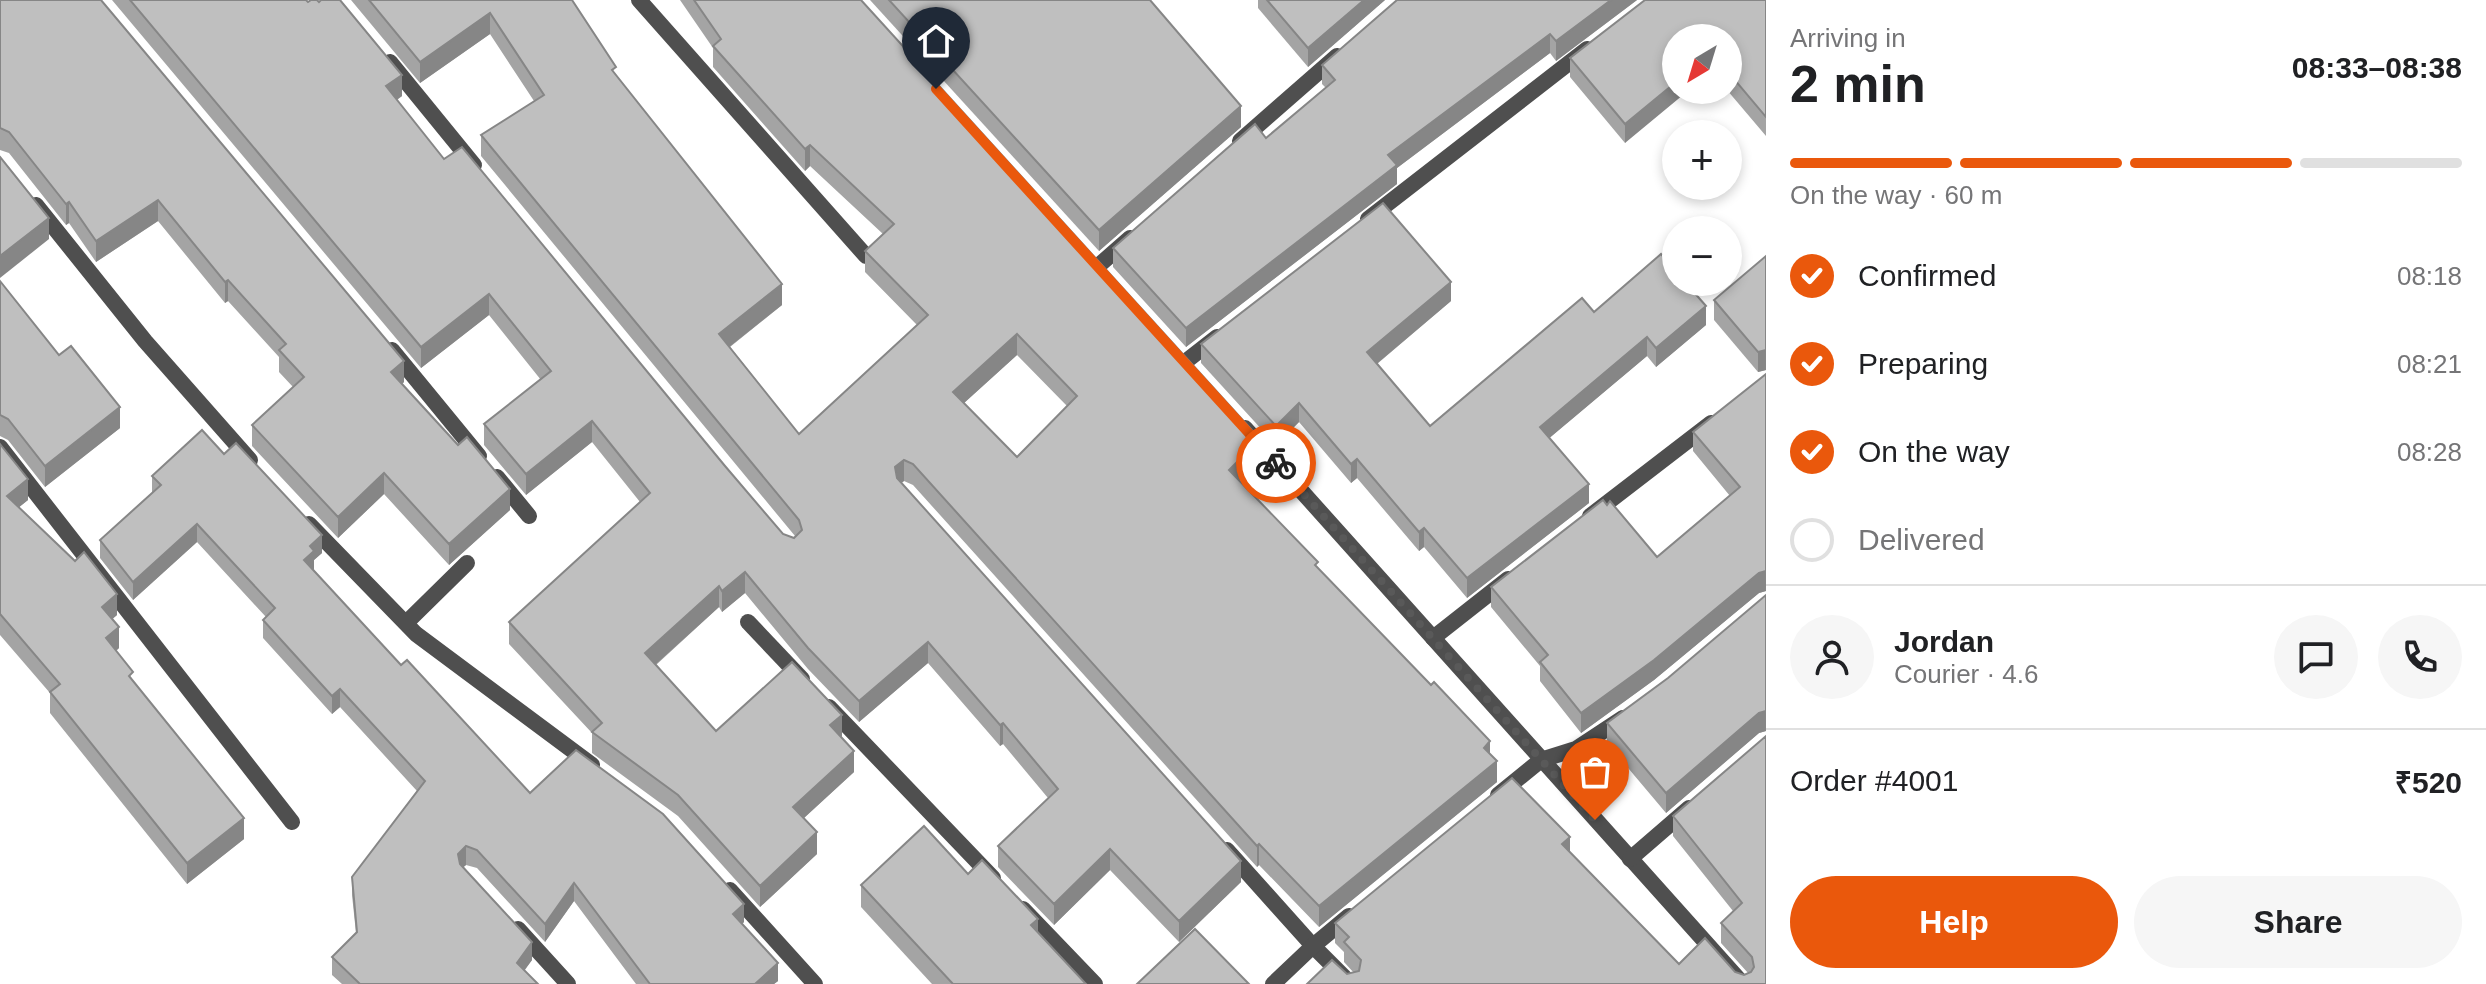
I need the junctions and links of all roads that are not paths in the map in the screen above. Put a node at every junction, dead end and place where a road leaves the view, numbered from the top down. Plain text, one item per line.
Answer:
1 (639, 0) edge
2 (1355, 41) edge
3 (1595, 42) edge
4 (377, 48) edge
5 (1226, 154) edge
6 (488, 182) edge
7 (29, 196) edge
8 (1144, 226) edge
9 (1359, 227) edge
10 (866, 256) edge
11 (1096, 267) edge
12 (1235, 324) edge
13 (381, 336) edge
14 (1185, 363) edge
15 (1729, 409) edge
16 (1236, 419) edge
17 (0, 447) edge
18 (265, 477) edge
19 (296, 511) edge
20 (529, 516) dead end
21 (1581, 523) edge
22 (467, 563) dead end
23 (1520, 571) edge
24 (748, 622) dead end
25 (406, 623) junction
26 (1433, 638) junction
27 (1636, 708) edge
28 (1541, 760) junction
29 (611, 779) edge
30 (1698, 800) edge
31 (1481, 809) edge
32 (292, 822) dead end
33 (1219, 841) edge
34 (1630, 859) junction
35 (722, 881) edge
36 (1361, 907) edge
37 (509, 918) edge
38 (1313, 946) junction
39 (568, 984) edge
40 (815, 984) edge
41 (1095, 984) edge
42 (1273, 984) edge
43 (1351, 984) edge
44 (1743, 984) edge

1 - 10 street
2 - 5 street
3 - 9 street
4 - 6 street
7 - 18 street
8 - 11 street
12 - 14 street
13 - 20 street
15 - 21 street
16 - 26 street
17 - 32 street
19 - 25 street
22 - 25 street
23 - 26 street
24 - 41 street
25 - 29 street
26 - 28 street
27 - 28 street
28 - 31 street
28 - 34 street
30 - 34 street
33 - 38 street
34 - 44 street
35 - 40 street
36 - 38 street
37 - 39 street
38 - 42 street
38 - 43 street

